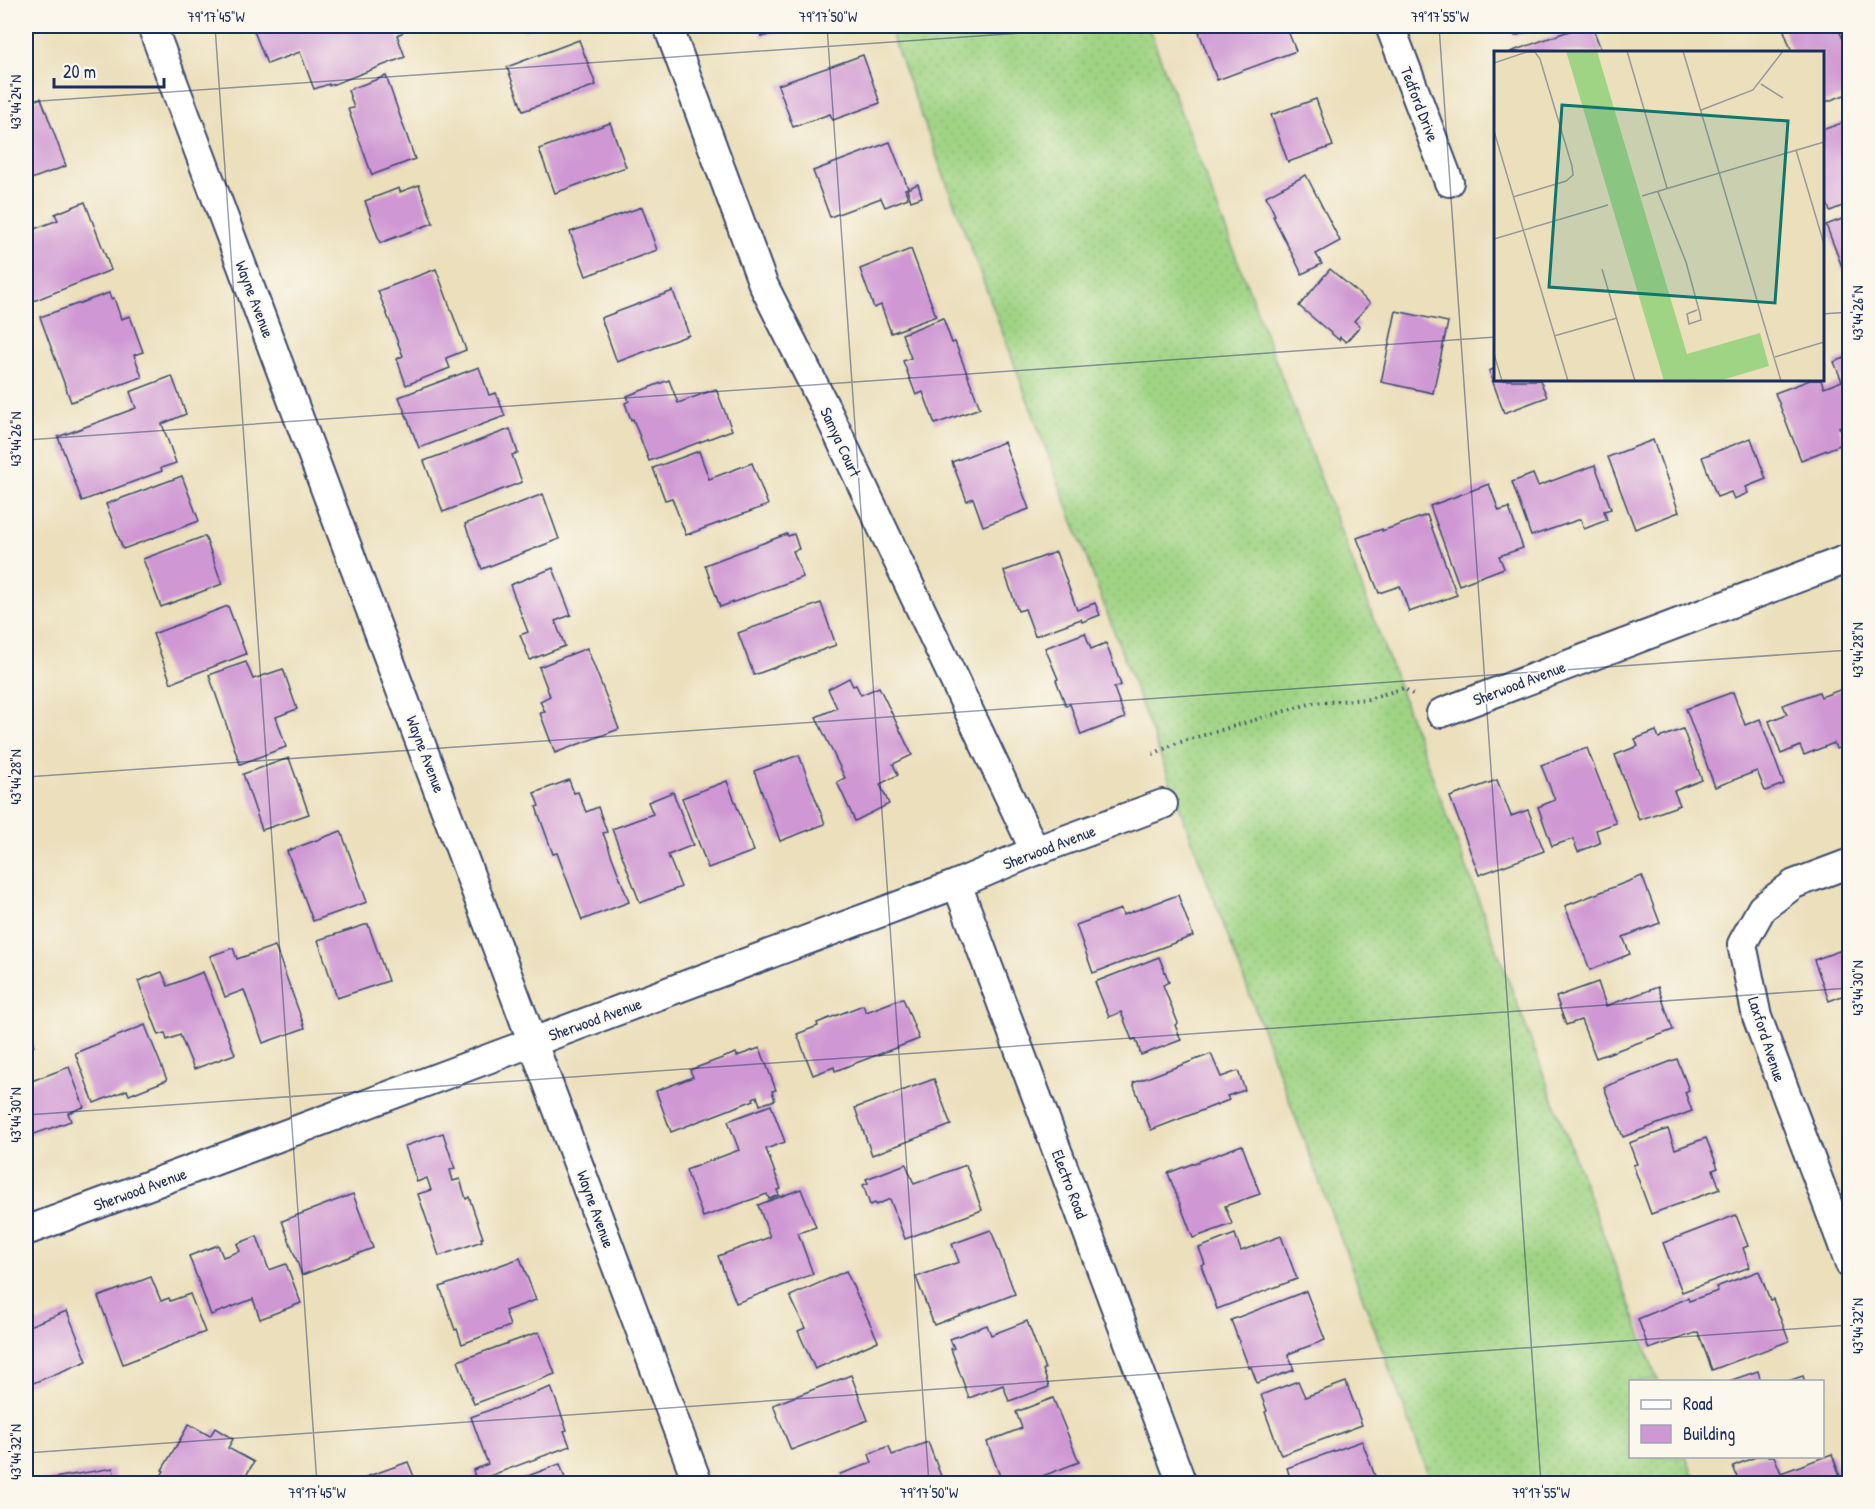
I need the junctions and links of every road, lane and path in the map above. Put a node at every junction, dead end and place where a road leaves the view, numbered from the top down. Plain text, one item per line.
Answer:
1 (152, 26) edge
2 (668, 26) edge
3 (1390, 26) edge
4 (1449, 182) dead end
5 (1850, 558) edge
6 (1441, 713) joint
7 (1153, 754) dead end
8 (1163, 804) dead end
9 (1035, 851) junction
10 (1850, 862) edge
11 (957, 884) junction
12 (534, 1042) junction
13 (26, 1231) edge
14 (1850, 1264) edge
15 (698, 1484) edge
16 (1182, 1484) edge

1 - 12 street, Wayne Avenue
2 - 9 street, Samya Court
3 - 4 street, Tedford Drive
5 - 6 street, Sherwood Avenue
6 - 7 path
8 - 9 street, Sherwood Avenue
9 - 11 street, Sherwood Avenue
10 - 14 street, Laxford Avenue
11 - 12 street, Sherwood Avenue
11 - 16 street, Electro Road
12 - 13 street, Sherwood Avenue
12 - 15 street, Wayne Avenue

